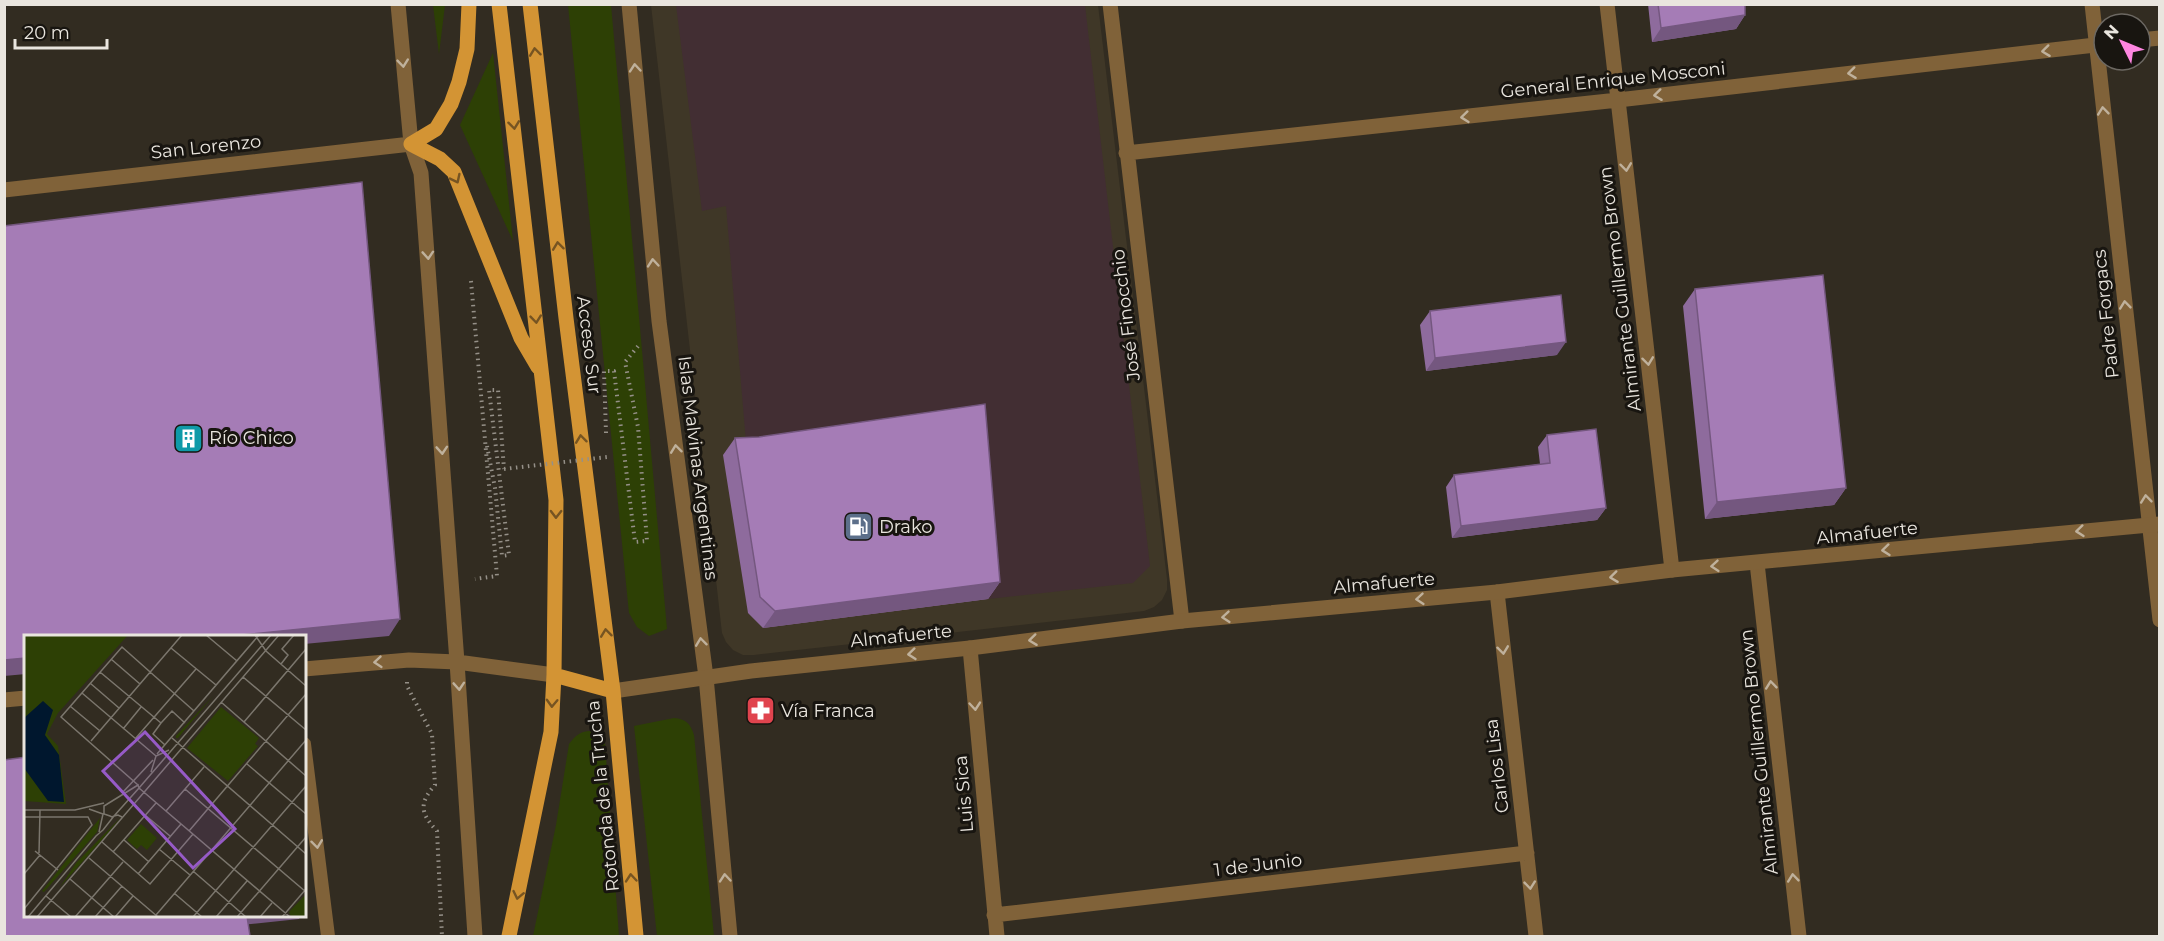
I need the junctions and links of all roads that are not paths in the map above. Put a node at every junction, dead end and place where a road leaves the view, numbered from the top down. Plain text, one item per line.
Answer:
1 (398, 4) edge
2 (469, 4) edge
3 (500, 4) edge
4 (530, 4) edge
5 (629, 4) edge
6 (1110, 4) edge
7 (1607, 4) edge
8 (2092, 45) edge
9 (2103, 72) edge
10 (1618, 100) junction
11 (411, 144) junction
12 (1126, 153) junction
13 (4, 190) edge
14 (542, 372) junction
15 (2154, 524) edge
16 (1757, 563) junction
17 (1672, 570) junction
18 (1497, 592) junction
19 (2160, 620) edge
20 (1182, 621) junction
21 (970, 648) junction
22 (457, 662) junction
23 (306, 669) edge
24 (554, 675) junction
25 (706, 677) junction
26 (614, 691) junction
27 (24, 698) edge
28 (4, 700) edge
29 (306, 760) edge
30 (1527, 853) junction
31 (994, 915) junction
32 (328, 936) edge
33 (475, 936) edge
34 (509, 936) edge
35 (636, 936) edge
36 (730, 936) edge
37 (997, 936) edge
38 (1536, 936) edge
39 (1799, 936) edge

1 -> 11 street
2 - 11 main road
3 -> 14 main road
26 -> 4 main road, Acceso Sur
25 -> 5 street, Islas Malvinas Argentinas
6 - 12 street, José Finocchio
7 - 10 street, Almirante Guillermo Brown
8 -> 10 street, General Enrique Mosconi
15 -> 9 street, Padre Forgacs
10 -> 12 street, General Enrique Mosconi
10 -> 17 street, Almirante Guillermo Brown
11 - 13 street, San Lorenzo
11 -> 14 main road
11 -> 22 street
12 - 20 street, José Finocchio
14 -> 24 main road
15 -> 16 street, Almafuerte
15 - 19 street, Padre Forgacs
16 -> 17 street, Almafuerte
39 -> 16 street, Almirante Guillermo Brown
17 -> 18 street, Almafuerte
18 -> 20 street, Almafuerte
18 -> 30 street, Carlos Lisa
20 -> 21 street, Almafuerte
21 -> 25 street, Almafuerte
21 -> 31 street, Luis Sica
22 -> 23 street
22 - 24 street
22 -> 33 street
24 - 26 main road, Rotonda de la Trucha
24 -> 34 main road
25 - 26 street, Almafuerte
36 -> 25 street, Islas Malvinas Argentinas
35 -> 26 main road, Rotonda de la Trucha
27 - 28 street
29 -> 32 lane
30 - 31 street, 1 de Junio
30 -> 38 street, Carlos Lisa
31 - 37 street, Luis Sica

